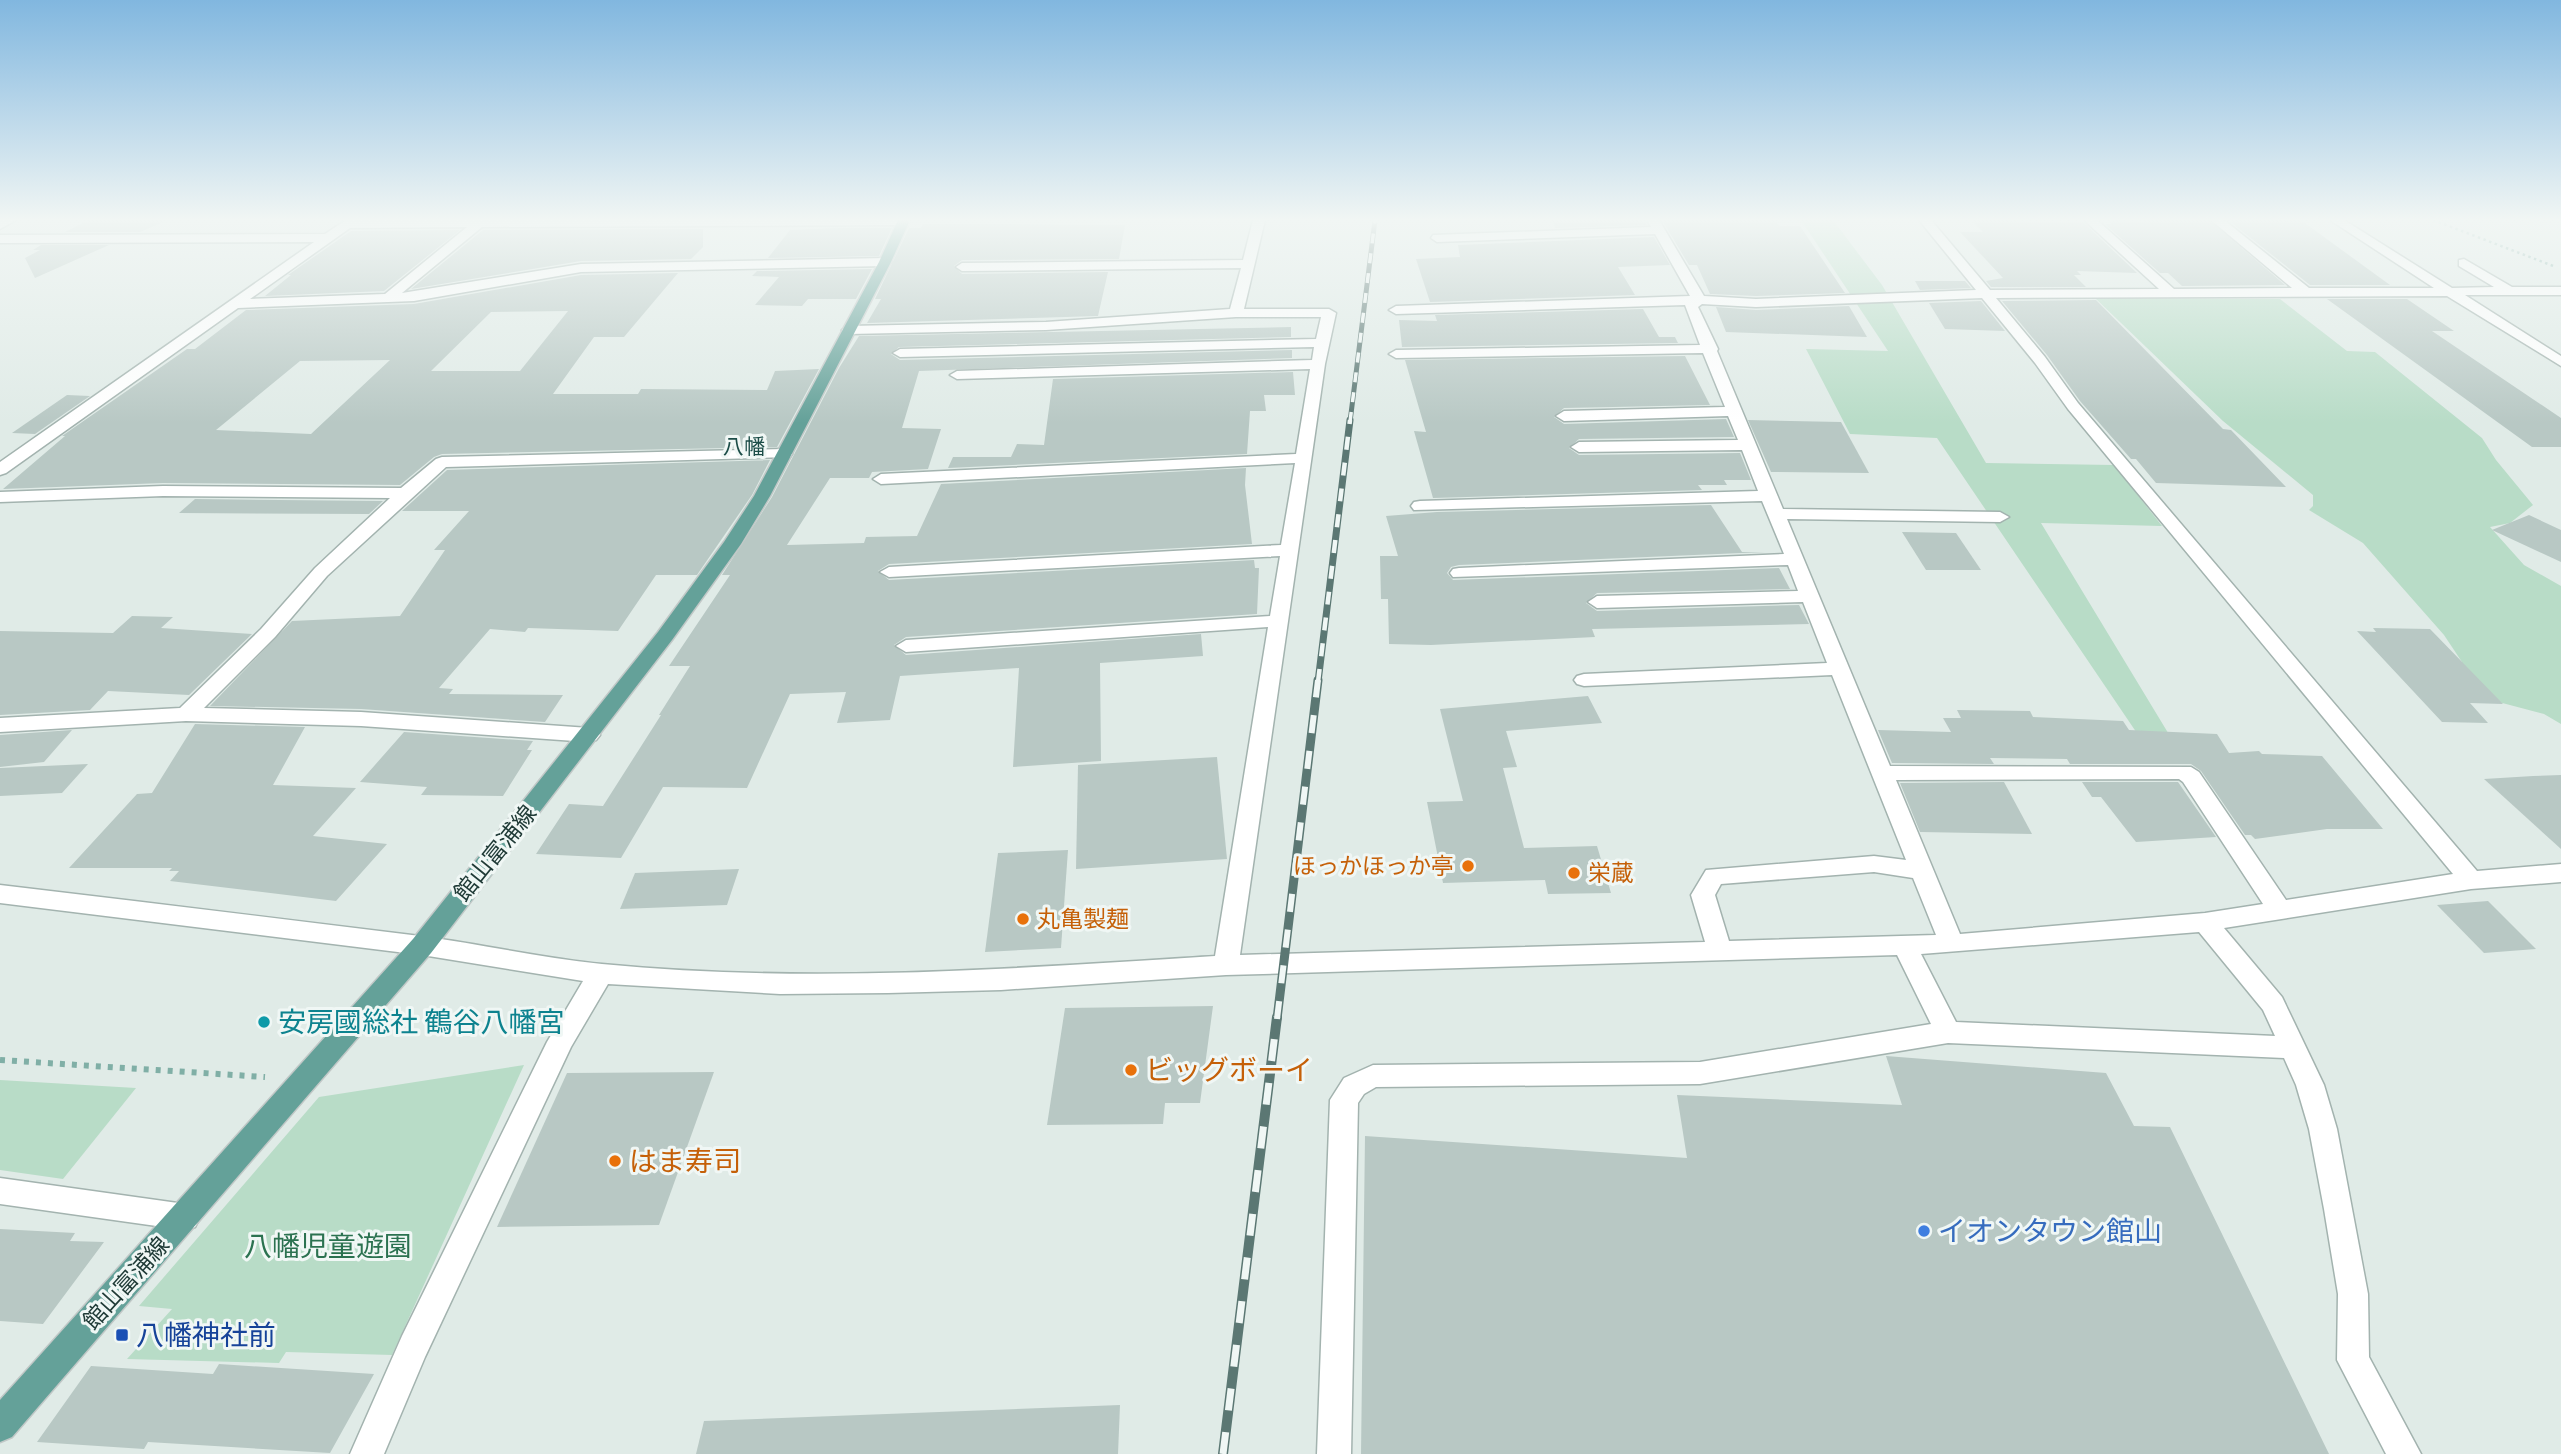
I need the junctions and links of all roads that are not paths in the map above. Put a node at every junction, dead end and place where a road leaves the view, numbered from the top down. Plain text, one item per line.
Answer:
1 (256, 288) edge
2 (400, 288) edge
3 (466, 288) edge
4 (871, 288) edge
5 (1242, 288) edge
6 (1692, 288) edge
7 (1979, 288) edge
8 (2165, 288) edge
9 (2300, 288) edge
10 (2444, 288) edge
11 (2504, 288) edge
12 (2449, 291) junction
13 (2509, 291) junction
14 (2561, 291) edge
15 (2305, 292) junction
16 (2171, 293) junction
17 (1984, 294) junction
18 (390, 296) junction
19 (1699, 300) junction
20 (233, 304) junction
21 (1396, 310) dead end
22 (1236, 313) junction
23 (849, 330) junction
24 (1323, 343) junction
25 (1711, 349) junction
26 (900, 353) dead end
27 (1396, 354) dead end
28 (2561, 362) edge
29 (1318, 364) junction
30 (957, 375) dead end
31 (1735, 411) junction
32 (1564, 416) dead end
33 (1747, 445) junction
34 (1579, 447) dead end
35 (784, 454) junction
36 (1304, 458) junction
37 (0, 470) edge
38 (881, 479) dead end
39 (405, 493) junction
40 (1769, 496) junction
41 (0, 497) edge
42 (1420, 506) dead end
43 (1777, 514) junction
44 (2000, 517) dead end
45 (1289, 550) junction
46 (1795, 559) junction
47 (889, 572) dead end
48 (1459, 573) dead end
49 (1810, 596) junction
50 (1597, 602) dead end
51 (1278, 621) junction
52 (906, 646) dead end
53 (1840, 669) junction
54 (1584, 680) dead end
55 (186, 715) junction
56 (0, 725) edge
57 (589, 735) junction
58 (1882, 773) junction
59 (1922, 871) junction
60 (2561, 873) edge
61 (2471, 880) junction
62 (0, 894) edge
63 (2280, 910) junction
64 (2205, 922) junction
65 (1952, 944) junction
66 (1904, 945) junction
67 (422, 946) junction
68 (1720, 951) junction
69 (1226, 965) junction
70 (601, 974) junction
71 (1948, 1032) junction
72 (2293, 1048) junction
73 (0, 1191) edge
74 (186, 1217) junction
75 (0, 1425) edge
76 (367, 1454) edge
77 (1334, 1454) edge
78 (2403, 1454) edge

1 - 20 street
2 - 18 street
3 - 18 street
4 - 23 main road, 館山富浦線
5 - 22 street
6 - 19 street
7 - 17 street
8 - 16 street
9 - 15 street
10 - 12 street
11 - 13 street
12 - 13 street
12 - 15 street
12 - 28 street
13 - 14 street
15 - 16 street
16 - 17 street
17 - 19 street
17 - 61 street
18 - 20 street
19 - 21 street
19 - 25 street
20 - 37 street
22 - 23 street
22 - 24 street
23 - 35 main road, 館山富浦線
24 - 26 street
24 - 29 street
25 - 27 street
25 - 31 street
29 - 30 street
29 - 36 street
31 - 32 street
31 - 33 street
33 - 34 street
33 - 40 street
35 - 39 street
35 - 57 main road, 館山富浦線
36 - 38 street
36 - 45 street
39 - 41 street
39 - 55 street
40 - 42 street
40 - 43 street
43 - 44 street
43 - 46 street
45 - 47 street
45 - 51 street
46 - 48 street
46 - 49 street
49 - 50 street
49 - 53 street
51 - 52 street
51 - 69 street
53 - 54 street
53 - 58 street
55 - 56 street
55 - 57 street
57 - 67 main road, 館山富浦線
58 - 59 street
58 - 63 street
59 - 65 street
59 - 68 street
60 - 61 street
61 - 63 street
62 - 67 street
63 - 64 street
64 - 65 street
64 - 72 street
65 - 66 street
66 - 68 street
66 - 71 street
67 - 70 street
67 - 74 main road, 館山富浦線
68 - 69 street
69 - 70 street
70 - 76 street
71 - 72 street
71 - 77 street
72 - 78 street
73 - 74 street
74 - 75 main road, 館山富浦線

